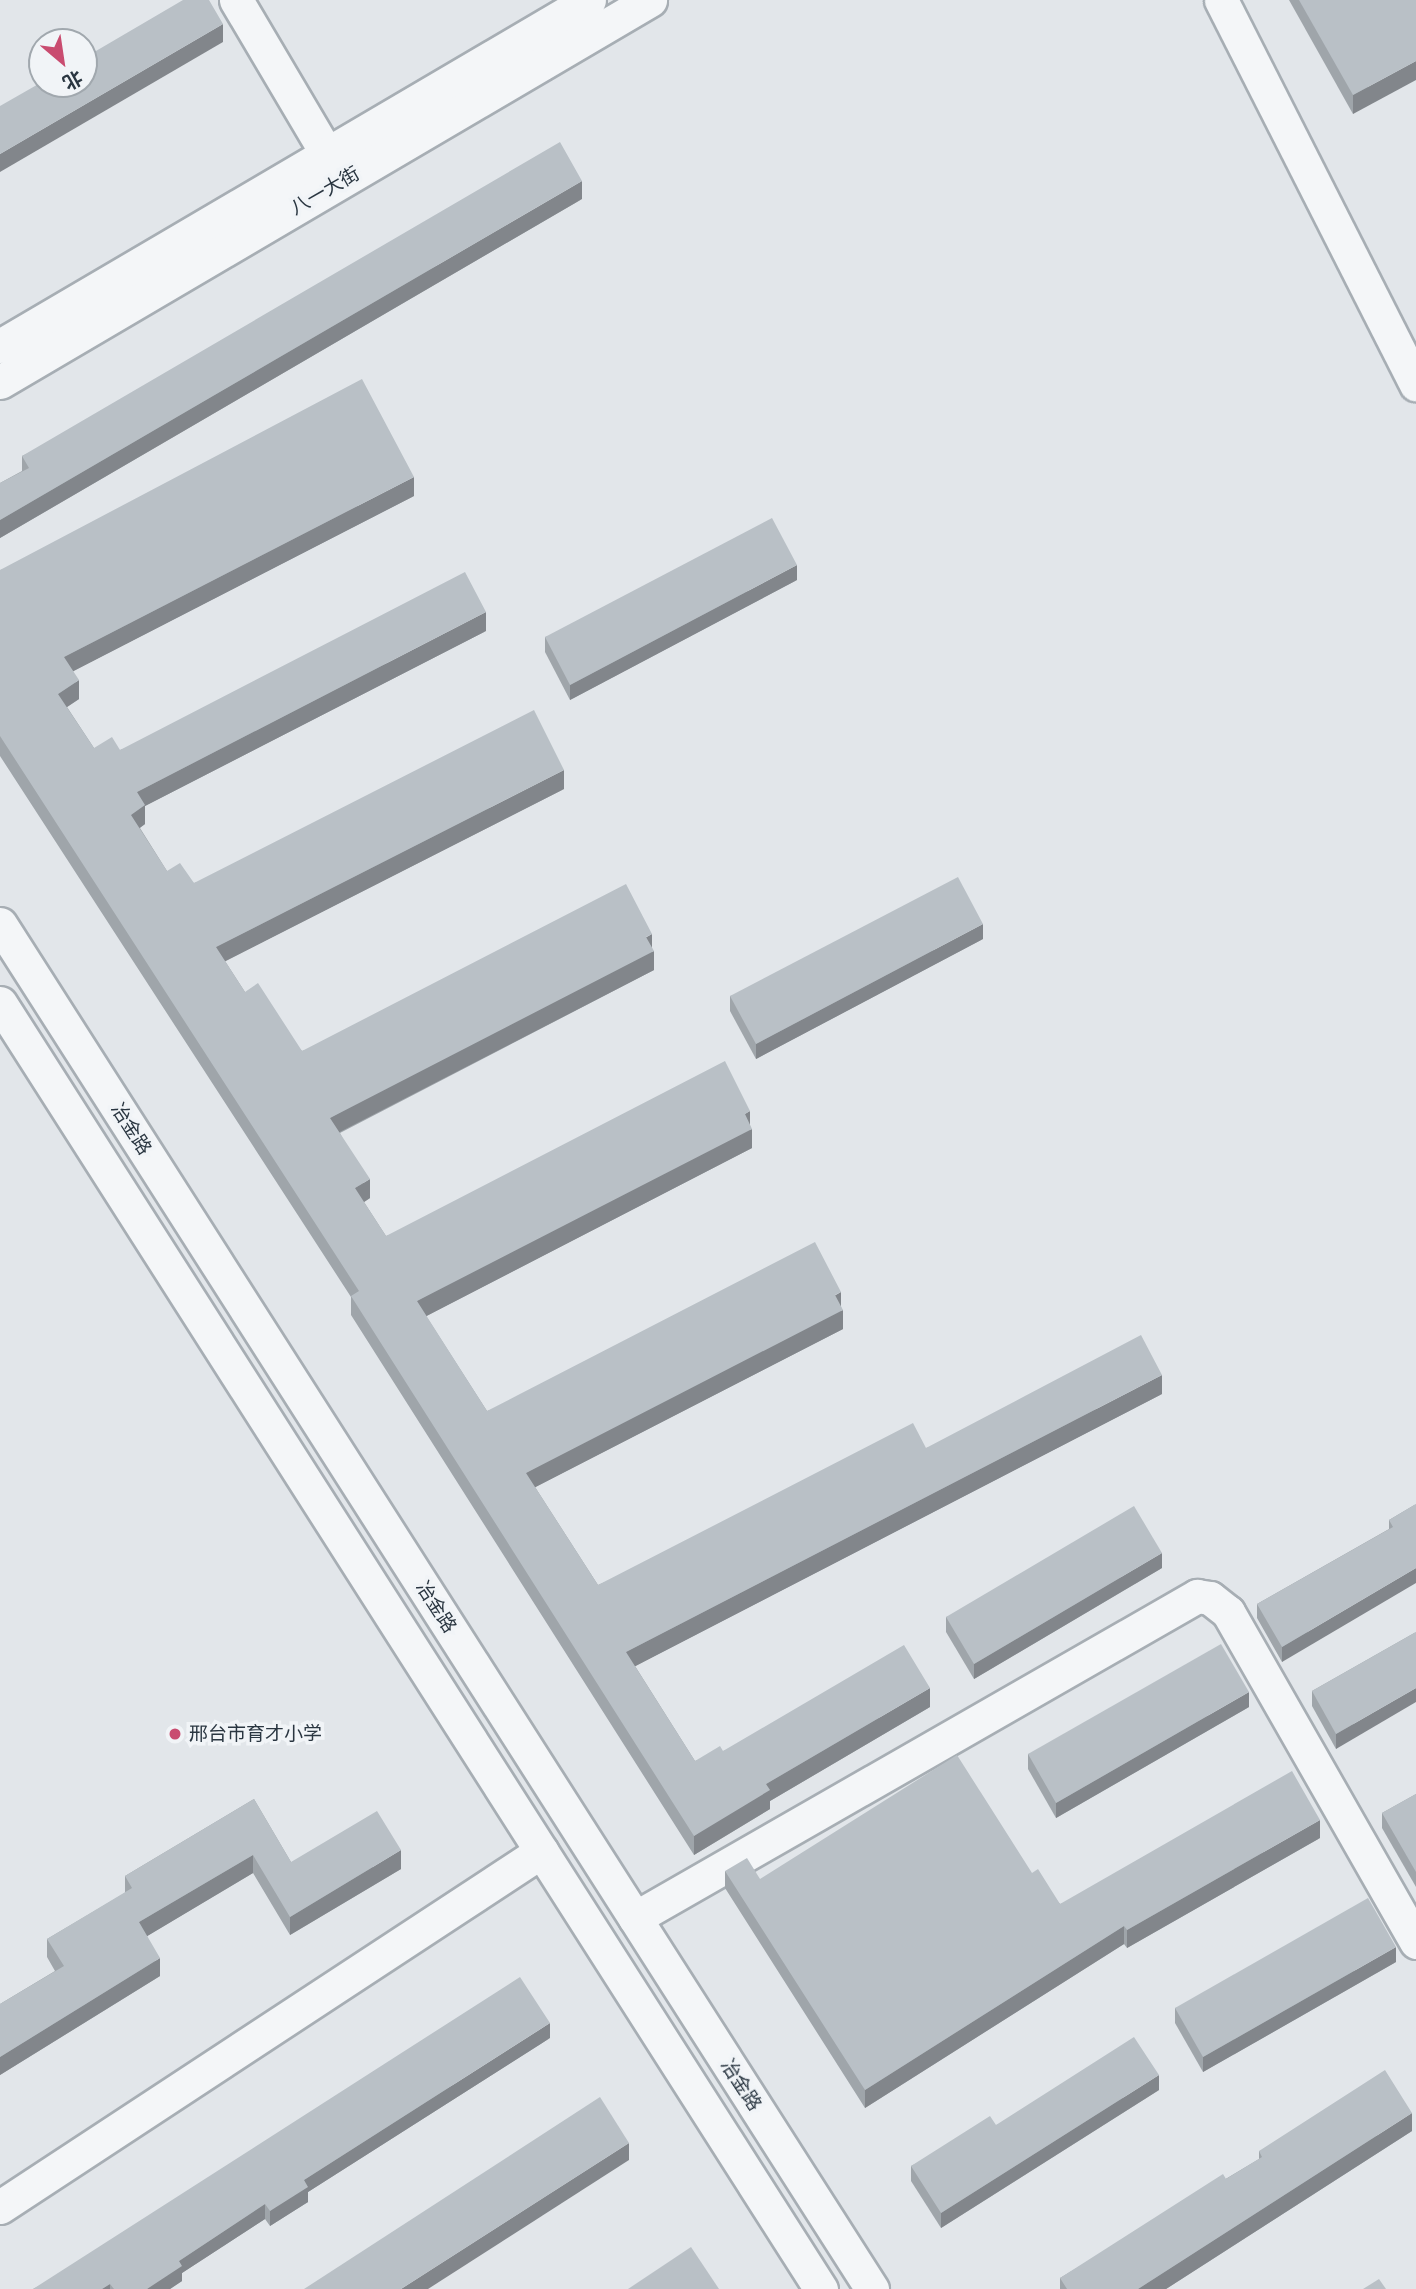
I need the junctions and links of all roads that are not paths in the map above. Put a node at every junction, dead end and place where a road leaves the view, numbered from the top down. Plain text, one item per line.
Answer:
1 (236, 0) edge
2 (589, 0) edge
3 (650, 0) edge
4 (1221, 0) edge
5 (327, 154) junction
6 (0, 346) edge
7 (0, 382) edge
8 (1416, 384) edge
9 (0, 924) edge
10 (0, 1003) edge
11 (541, 1851) junction
12 (635, 1918) junction
13 (1416, 1942) edge
14 (0, 2207) edge
15 (821, 2289) edge
16 (872, 2289) edge

1 - 5 street
2 - 5 street, 八一大街
3 - 7 street, 八一大街
4 - 8 street
5 - 6 street, 八一大街
9 - 12 street, 冶金路
10 - 11 street
11 - 14 street
11 - 15 street
12 - 13 street
12 - 16 street, 冶金路

